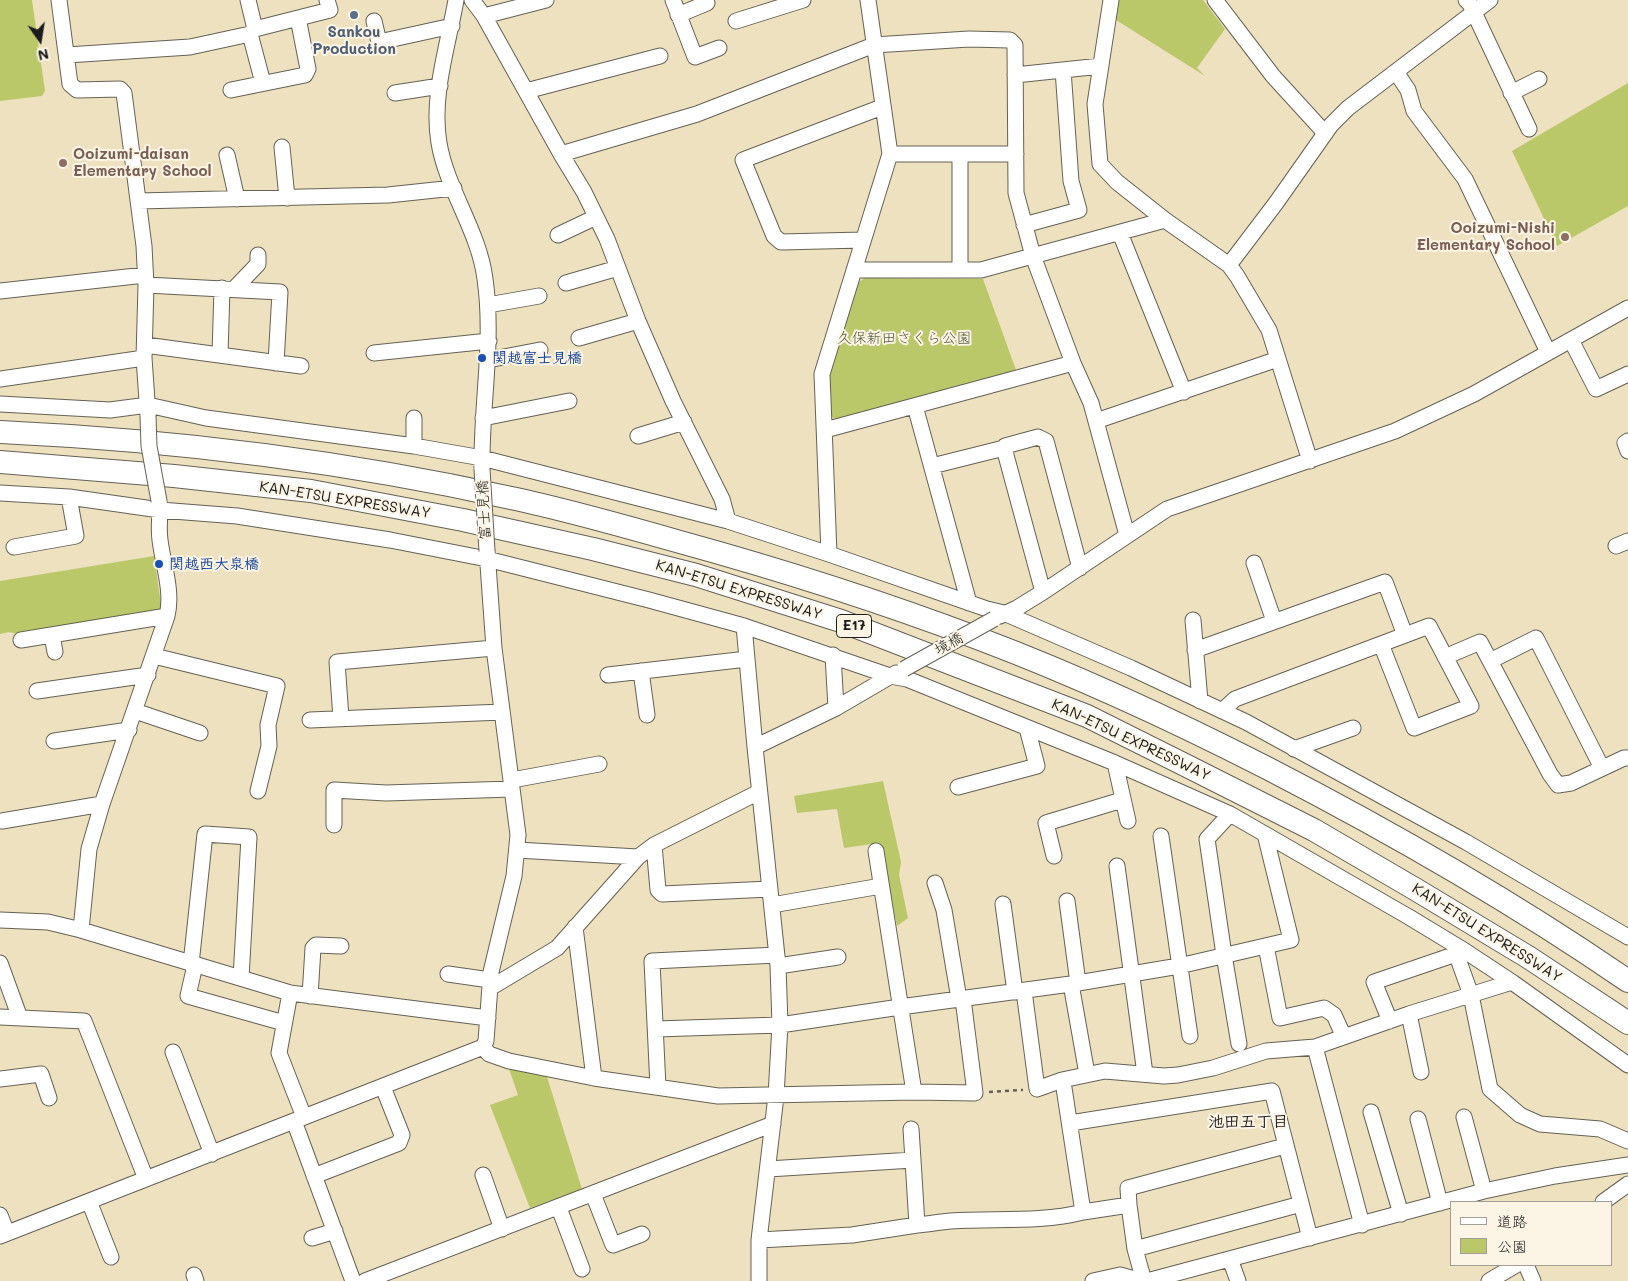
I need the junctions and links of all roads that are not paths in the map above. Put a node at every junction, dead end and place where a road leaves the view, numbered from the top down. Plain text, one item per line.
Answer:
1 (59, 0) edge
2 (248, 0) edge
3 (327, 0) edge
4 (456, 0) edge
5 (472, 0) edge
6 (546, 0) edge
7 (673, 0) edge
8 (803, 0) edge
9 (868, 0) edge
10 (1111, 0) edge
11 (1215, 0) edge
12 (1490, 0) edge
13 (707, 3) dead end
14 (1470, 6) edge
15 (743, 14) dead end
16 (678, 15) junction
17 (484, 16) junction
18 (298, 18) junction
19 (374, 21) dead end
20 (452, 26) junction
21 (253, 32) junction
22 (874, 45) junction
23 (719, 48) dead end
24 (66, 55) junction
25 (660, 56) dead end
26 (1100, 66) junction
27 (1063, 70) junction
28 (1396, 72) junction
29 (1015, 74) junction
30 (1539, 79) dead end
31 (263, 83) junction
32 (440, 86) junction
33 (231, 90) dead end
34 (526, 91) junction
35 (1511, 92) junction
36 (395, 93) dead end
37 (882, 106) junction
38 (1529, 130) dead end
39 (1325, 133) junction
40 (282, 147) dead end
41 (561, 154) junction
42 (890, 154) junction
43 (960, 154) junction
44 (1016, 154) junction
45 (227, 155) dead end
46 (454, 188) junction
47 (287, 198) junction
48 (237, 199) junction
49 (138, 201) junction
50 (596, 217) junction
51 (1165, 220) junction
52 (1024, 226) junction
53 (1120, 233) junction
54 (558, 235) dead end
55 (863, 240) junction
56 (258, 255) dead end
57 (1033, 256) junction
58 (1229, 265) junction
59 (618, 268) junction
60 (854, 270) junction
61 (960, 270) junction
62 (146, 280) junction
63 (566, 283) dead end
64 (228, 289) junction
65 (0, 290) edge
66 (539, 296) dead end
67 (488, 305) junction
68 (1628, 308) edge
69 (638, 321) junction
70 (580, 338) dead end
71 (1572, 340) junction
72 (489, 341) junction
73 (540, 350) dead end
74 (144, 352) junction
75 (374, 352) dead end
76 (1548, 352) junction
77 (220, 356) junction
78 (488, 360) junction
79 (1278, 360) junction
80 (276, 363) junction
81 (1072, 363) junction
82 (301, 366) dead end
83 (1628, 374) edge
84 (0, 379) edge
85 (1184, 392) junction
86 (570, 401) dead end
87 (0, 404) edge
88 (916, 406) junction
89 (148, 411) junction
90 (414, 418) dead end
91 (483, 418) junction
92 (1096, 421) junction
93 (684, 422) junction
94 (825, 430) junction
95 (0, 432) edge
96 (638, 436) dead end
97 (1628, 441) edge
98 (414, 446) junction
99 (1004, 448) junction
100 (1628, 451) edge
101 (1310, 461) junction
102 (0, 462) edge
103 (482, 464) junction
104 (932, 466) junction
105 (0, 493) edge
106 (69, 497) junction
107 (159, 505) junction
108 (728, 521) junction
109 (1127, 536) junction
110 (14, 547) dead end
111 (829, 554) junction
112 (487, 555) junction
113 (1254, 563) dead end
114 (1080, 568) junction
115 (1042, 592) junction
116 (969, 603) junction
117 (167, 616) junction
118 (999, 616) junction
119 (1193, 620) dead end
120 (1274, 622) junction
121 (744, 626) junction
122 (52, 635) junction
123 (1405, 635) junction
124 (21, 640) dead end
125 (1381, 644) junction
126 (494, 648) junction
127 (1195, 650) junction
128 (55, 652) dead end
129 (154, 656) junction
130 (833, 656) junction
131 (1445, 657) junction
132 (747, 660) junction
133 (1490, 661) junction
134 (642, 671) junction
135 (148, 674) junction
136 (608, 675) dead end
137 (890, 676) junction
138 (36, 691) dead end
139 (1200, 701) junction
140 (836, 708) junction
141 (1222, 711) junction
142 (135, 712) junction
143 (502, 712) junction
144 (647, 715) dead end
145 (341, 718) junction
146 (310, 720) dead end
147 (1027, 728) junction
148 (1352, 728) dead end
149 (129, 730) junction
150 (200, 732) dead end
151 (54, 741) dead end
152 (755, 747) junction
153 (1294, 749) junction
154 (1626, 758) edge
155 (1115, 762) junction
156 (599, 764) dead end
157 (1602, 768) junction
158 (256, 781) dead end
159 (512, 785) junction
160 (958, 787) dead end
161 (759, 792) junction
162 (1122, 800) junction
163 (102, 804) junction
164 (1230, 814) junction
165 (2, 821) dead end
166 (1128, 821) dead end
167 (334, 825) dead end
168 (1265, 834) junction
169 (1161, 836) dead end
170 (654, 845) junction
171 (517, 850) junction
172 (876, 851) dead end
173 (1054, 856) dead end
174 (638, 857) junction
175 (1117, 866) dead end
176 (935, 883) dead end
177 (881, 886) junction
178 (770, 889) junction
179 (1067, 901) dead end
180 (1003, 904) dead end
181 (772, 905) junction
182 (0, 920) edge
183 (575, 926) junction
184 (81, 930) junction
185 (1628, 937) edge
186 (341, 946) dead end
187 (1266, 946) junction
188 (1461, 952) junction
189 (1224, 955) junction
190 (838, 957) dead end
191 (778, 961) junction
192 (0, 963) edge
193 (193, 964) junction
194 (1179, 966) junction
195 (448, 974) dead end
196 (1131, 975) junction
197 (241, 978) junction
198 (1628, 981) edge
199 (1512, 982) junction
200 (490, 984) junction
201 (1075, 984) junction
202 (1020, 991) junction
203 (290, 993) junction
204 (1471, 995) junction
205 (310, 996) junction
206 (961, 999) junction
207 (900, 1007) junction
208 (1409, 1014) junction
209 (0, 1017) edge
210 (20, 1018) junction
211 (488, 1018) junction
212 (1390, 1021) junction
213 (284, 1023) junction
214 (1628, 1023) edge
215 (780, 1024) junction
216 (656, 1029) junction
217 (1190, 1036) dead end
218 (1344, 1037) junction
219 (1240, 1044) dead end
220 (483, 1047) junction
221 (1315, 1047) junction
222 (173, 1052) dead end
223 (1628, 1065) edge
224 (1421, 1072) dead end
225 (1087, 1074) junction
226 (1145, 1074) junction
227 (594, 1078) junction
228 (0, 1080) edge
229 (658, 1086) junction
230 (382, 1087) junction
231 (1064, 1088) dead end
232 (914, 1092) junction
233 (776, 1096) junction
234 (49, 1098) dead end
235 (1372, 1112) dead end
236 (1464, 1116) dead end
237 (299, 1119) junction
238 (1418, 1119) dead end
239 (1070, 1123) junction
240 (773, 1124) junction
241 (912, 1129) dead end
242 (1628, 1141) edge
243 (1285, 1146) junction
244 (212, 1154) junction
245 (913, 1160) junction
246 (1628, 1165) edge
247 (768, 1169) junction
248 (483, 1175) dead end
249 (314, 1176) junction
250 (146, 1179) junction
251 (1628, 1184) edge
252 (1484, 1191) junction
253 (593, 1194) junction
254 (89, 1201) junction
255 (1604, 1201) edge
256 (1440, 1203) junction
257 (1301, 1204) junction
258 (1129, 1205) junction
259 (558, 1208) junction
260 (1083, 1212) junction
261 (1401, 1214) junction
262 (0, 1215) edge
263 (917, 1225) junction
264 (1362, 1225) junction
265 (502, 1229) junction
266 (335, 1231) junction
267 (3, 1234) edge
268 (642, 1234) dead end
269 (312, 1238) dead end
270 (1310, 1238) junction
271 (758, 1240) junction
272 (1135, 1249) junction
273 (111, 1257) dead end
274 (1230, 1259) junction
275 (1514, 1266) edge
276 (1526, 1266) edge
277 (582, 1269) dead end
278 (353, 1281) edge
279 (365, 1281) edge
280 (759, 1281) edge
281 (1093, 1281) edge
282 (1144, 1281) edge
283 (1238, 1281) edge
284 (1489, 1281) edge
285 (1533, 1281) edge

1 - 24 street
2 - 21 street
3 - 18 street
4 - 20 street, 富士見橋
5 - 17 street
6 - 17 street
7 - 16 street
8 - 15 street
9 - 22 street
10 - 26 street
11 - 39 street
12 - 14 street
13 - 16 street
14 - 28 street
14 - 35 street
16 - 23 street
17 - 34 street
18 - 21 street
18 - 31 street
19 - 20 street
20 - 32 street, 富士見橋
21 - 24 street
21 - 31 street
22 - 29 street
22 - 37 street
22 - 41 street
24 - 49 street
25 - 34 street
26 - 27 street
26 - 51 street
27 - 29 street
27 - 52 street
28 - 39 street
28 - 76 street
29 - 44 street
30 - 35 street
31 - 33 street
32 - 36 street
32 - 46 street, 富士見橋
34 - 41 street
35 - 38 street
37 - 42 street
37 - 55 street
39 - 58 street
40 - 47 street
41 - 50 street
42 - 43 street
42 - 55 street
43 - 44 street
43 - 61 street
44 - 52 street
45 - 48 street
46 - 47 street
46 - 67 street, 富士見橋
47 - 48 street
48 - 49 street
49 - 62 street
50 - 54 street
50 - 59 street
51 - 53 street
51 - 58 street
52 - 57 street
53 - 57 street
53 - 85 street
55 - 60 street
56 - 64 street
57 - 61 street
57 - 81 street
58 - 79 street
59 - 63 street
59 - 69 street
60 - 61 street
60 - 94 street
62 - 64 street
62 - 65 street
62 - 74 street
64 - 77 street
64 - 80 street
66 - 67 street
67 - 72 street, 富士見橋
68 - 71 street, 境橋
69 - 70 street
69 - 93 street
71 - 76 street, 境橋
71 - 83 street
72 - 75 street
72 - 78 street, 富士見橋
73 - 78 street
74 - 77 street
74 - 84 street
74 - 89 street
76 - 101 street, 境橋
77 - 80 street
78 - 91 street, 富士見橋
79 - 85 street
79 - 101 street
80 - 82 street
81 - 88 street
81 - 92 street
85 - 92 street
86 - 91 street
87 - 89 street
88 - 94 street
88 - 104 street
89 - 98 street
89 - 107 street, bridge
90 - 98 street
91 - 103 street, 富士見橋
92 - 109 street
93 - 96 street
93 - 108 street
94 - 111 street
95 - 198 highway, KAN-ETSU EXPRESSWAY / E17
97 - 100 street
98 - 103 street
99 - 104 street
99 - 114 street
99 - 115 street
101 - 109 street, 境橋
102 - 214 highway, KAN-ETSU EXPRESSWAY / E17
103 - 108 street
103 - 112 street, 富士見橋, bridge
104 - 116 street
105 - 106 street
106 - 107 street
106 - 110 street
107 - 112 street
107 - 117 street
108 - 111 street
109 - 114 street, 境橋
111 - 116 street
112 - 121 street
112 - 126 street, 富士見橋
113 - 120 street
114 - 115 street, 境橋
115 - 118 street, 境橋
116 - 118 street
117 - 122 street
117 - 129 street
118 - 137 street, 境橋, bridge
118 - 139 street
119 - 127 street
120 - 123 street
120 - 127 street
121 - 130 street
121 - 132 street
122 - 124 street
122 - 128 street
123 - 125 street
123 - 131 street
125 - 131 street
125 - 141 street
126 - 143 street, 富士見橋
126 - 145 street
127 - 139 street
129 - 135 street
129 - 158 street
130 - 137 street
130 - 140 street
131 - 133 street
132 - 134 street
132 - 152 street
133 - 157 street
133 - 157 street
134 - 136 street
134 - 144 street
135 - 138 street
135 - 142 street
137 - 140 street, 境橋
137 - 147 street
139 - 141 street
140 - 152 street, 境橋
141 - 153 street
142 - 149 street
142 - 150 street
143 - 145 street
143 - 159 street, 富士見橋
145 - 146 street
147 - 155 street
147 - 160 street
148 - 153 street
149 - 151 street
149 - 163 street
152 - 161 street
153 - 185 street
154 - 157 street
155 - 162 street
155 - 164 street
156 - 159 street
159 - 167 street
159 - 171 street, 富士見橋
161 - 170 street
161 - 178 street
162 - 166 street
162 - 173 street
163 - 165 street
163 - 184 street
164 - 168 street
164 - 189 street
168 - 187 street
168 - 188 street
169 - 194 street
170 - 174 street
170 - 178 street
171 - 174 street
171 - 200 street, 富士見橋
172 - 177 street
174 - 183 street
175 - 196 street
176 - 206 street
177 - 181 street
177 - 207 street
178 - 181 street
179 - 201 street
180 - 202 street
181 - 191 street
182 - 184 street
183 - 200 street
183 - 227 street
184 - 193 street
186 - 205 street
187 - 189 street
187 - 218 street
188 - 199 street
188 - 204 street
188 - 212 street
189 - 194 street
189 - 219 street
190 - 191 street
191 - 215 street
191 - 216 street
192 - 210 street
193 - 197 street
193 - 197 street
193 - 213 street
194 - 196 street
194 - 217 street
195 - 200 street
196 - 201 street
196 - 226 street
197 - 203 street
199 - 204 street
199 - 223 street
200 - 211 street, 富士見橋
201 - 202 street
201 - 225 street
202 - 206 street
202 - 225 street
203 - 205 street
203 - 213 street
204 - 208 street
204 - 242 street
205 - 211 street
206 - 207 street
206 - 232 street
207 - 215 street
207 - 232 street
208 - 212 street
208 - 224 street
209 - 210 street
210 - 250 street
211 - 220 street, 富士見橋
212 - 218 street
213 - 237 street
215 - 216 street
215 - 233 street
216 - 229 street
218 - 221 street
220 - 227 street
220 - 230 street
221 - 226 street
221 - 264 street
222 - 244 street
225 - 226 street
227 - 229 street
228 - 234 street
229 - 233 street
230 - 237 street
230 - 249 street
231 - 239 street
232 - 233 street
233 - 240 street
235 - 261 street
236 - 252 street
237 - 244 street
237 - 249 street
238 - 256 street
239 - 243 street
239 - 260 street
240 - 247 street
240 - 253 street
241 - 245 street
243 - 257 street
243 - 258 street
244 - 250 street
245 - 247 street
245 - 263 street
246 - 252 street
247 - 271 street
248 - 265 street
249 - 266 street
250 - 254 street
251 - 255 street
252 - 256 street
253 - 259 street
253 - 268 street
254 - 267 street
254 - 273 street
256 - 261 street
257 - 270 street
257 - 272 street
258 - 260 street
258 - 272 street
259 - 265 street
259 - 277 street
260 - 263 street
261 - 264 street
262 - 267 street
263 - 271 street
264 - 270 street
265 - 279 street
266 - 269 street
266 - 278 street
270 - 274 street
271 - 280 street
272 - 282 street
274 - 282 street
274 - 283 street
275 - 284 street
276 - 285 street
281 - 282 street

